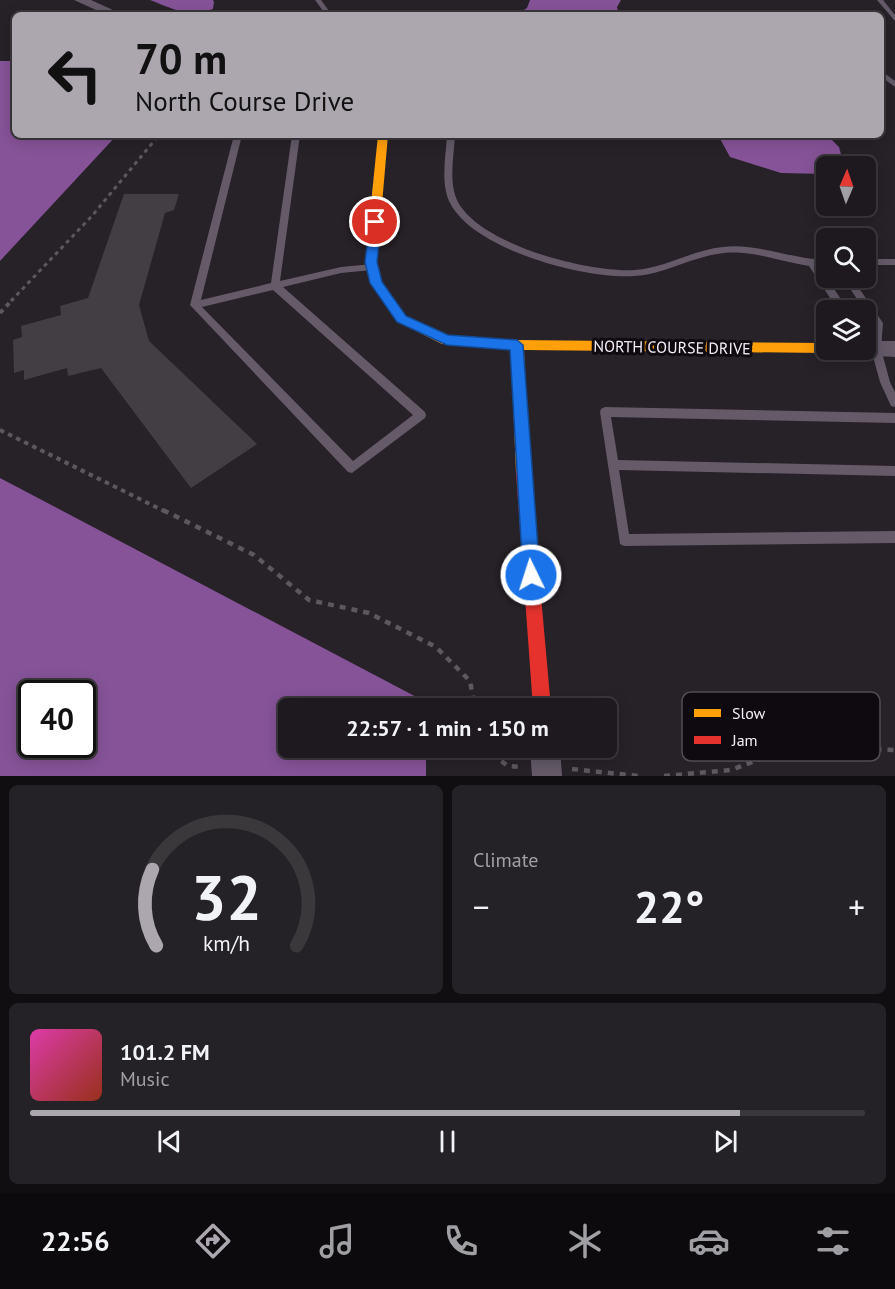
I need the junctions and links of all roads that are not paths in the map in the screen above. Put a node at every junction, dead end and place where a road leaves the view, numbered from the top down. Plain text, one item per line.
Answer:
1 (80, 0) edge
2 (880, 0) edge
3 (820, 11) edge
4 (110, 12) edge
5 (709, 12) edge
6 (895, 19) edge
7 (237, 138) edge
8 (296, 138) edge
9 (383, 138) edge
10 (451, 138) edge
11 (876, 262) edge
12 (895, 262) edge
13 (813, 264) junction
14 (816, 264) edge
15 (372, 267) junction
16 (275, 286) junction
17 (836, 300) edge
18 (195, 305) junction
19 (876, 320) edge
20 (517, 345) junction
21 (876, 346) edge
22 (816, 348) edge
23 (895, 404) edge
24 (895, 418) edge
25 (614, 465) junction
26 (895, 471) edge
27 (895, 537) edge
28 (541, 698) edge

1 - 4 street
2 - 6 lane
3 - 5 lane
7 - 18 lane
8 - 16 lane
9 - 15 street, NORTH COURSE DRIVE
10 - 13 lane
11 - 12 lane
13 - 14 lane
13 - 17 lane
15 - 16 lane
15 - 20 street, NORTH COURSE DRIVE
16 - 18 lane
16 - 18 lane
19 - 21 lane
20 - 22 street, NORTH COURSE DRIVE
20 - 28 street
21 - 23 lane
24 - 25 lane
25 - 26 lane
25 - 27 lane

